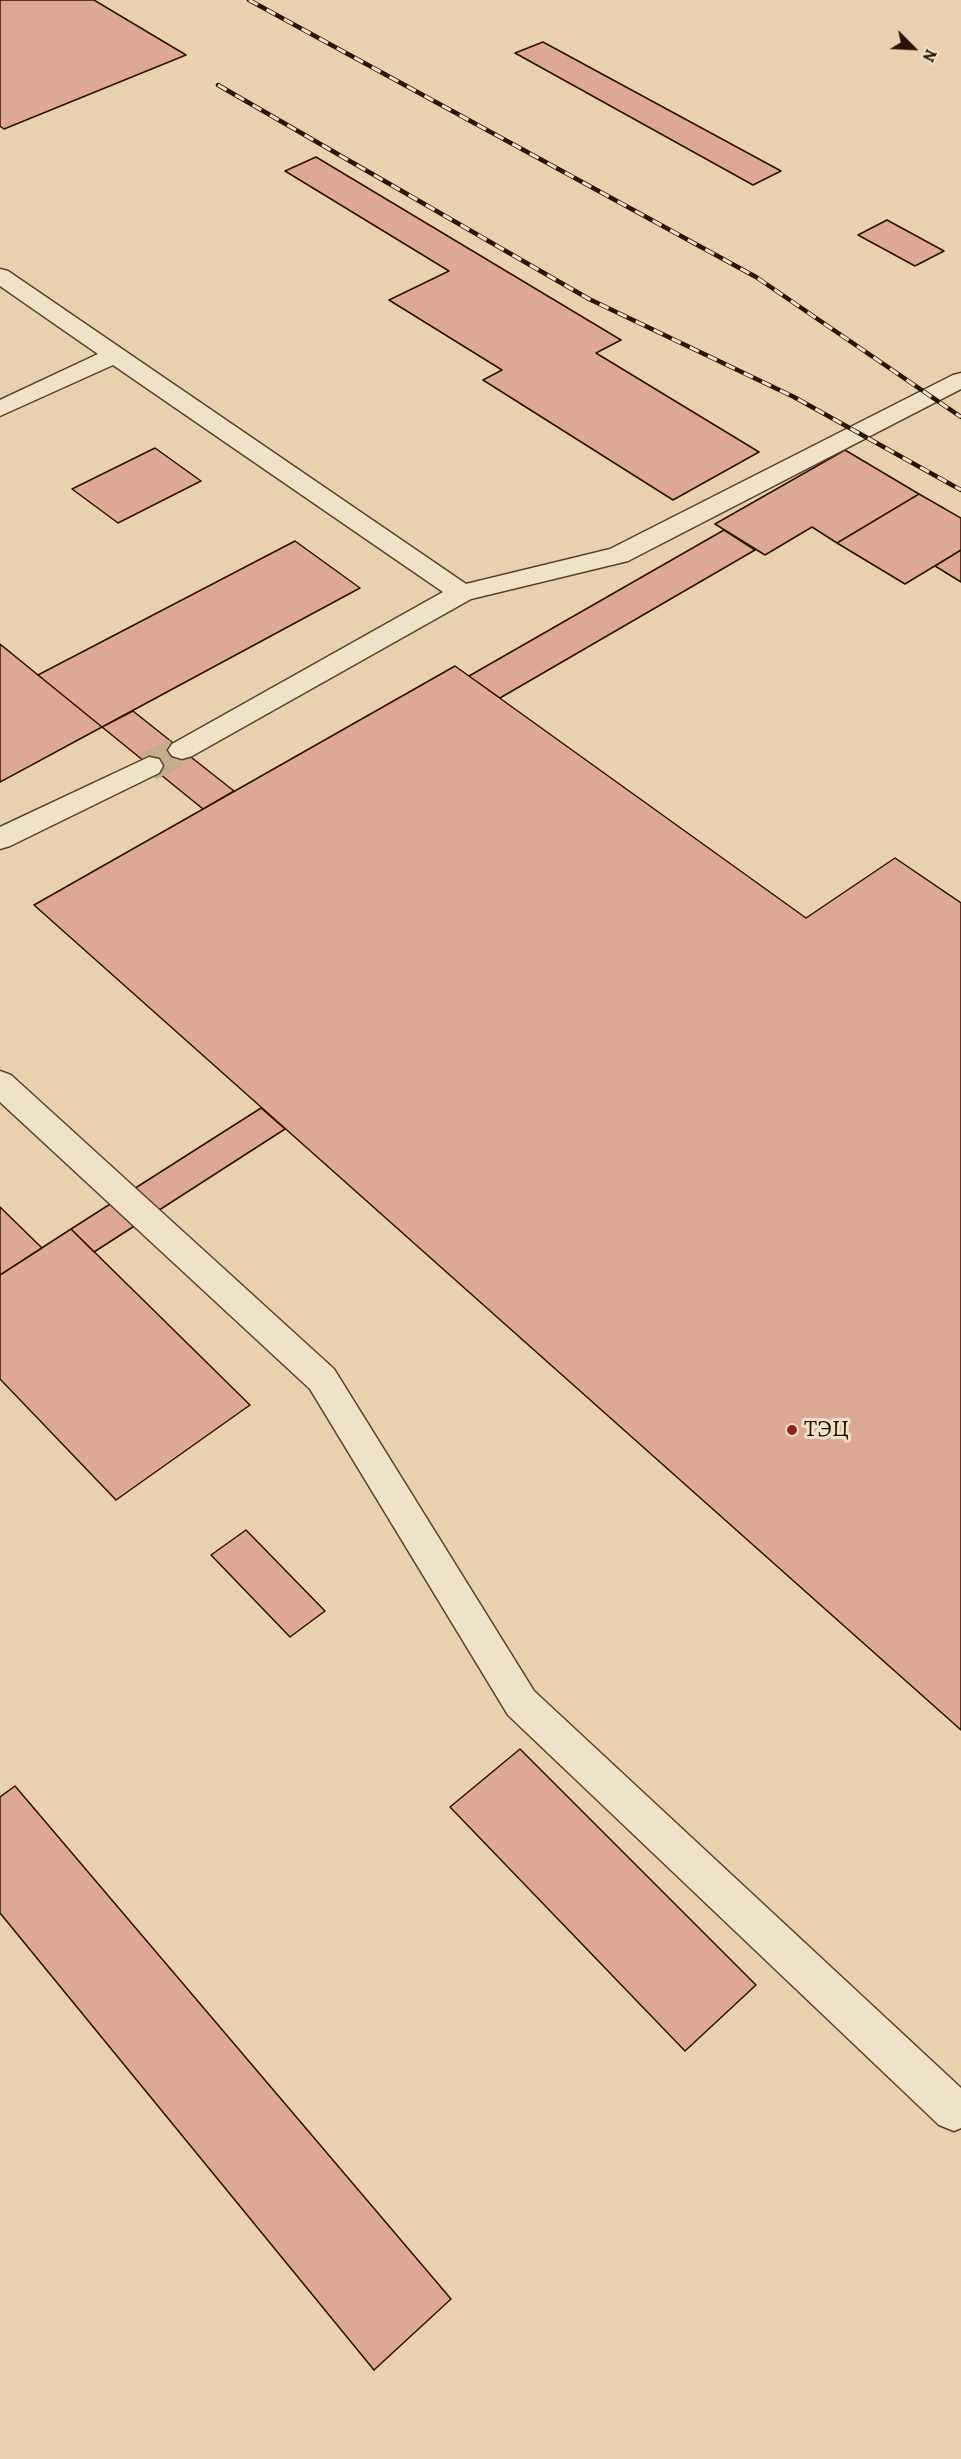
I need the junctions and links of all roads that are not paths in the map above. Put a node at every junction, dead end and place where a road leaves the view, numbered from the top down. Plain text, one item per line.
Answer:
1 (0, 276) edge
2 (115, 355) junction
3 (961, 380) edge
4 (0, 409) edge
5 (462, 592) junction
6 (182, 750) tunnel mouth
7 (149, 766) tunnel mouth
8 (0, 838) edge
9 (0, 1083) edge
10 (954, 2110) dead end

1 - 2 lane
2 - 4 lane
2 - 5 lane
3 - 5 lane
5 - 6 lane
7 - 8 lane
9 - 10 lane

